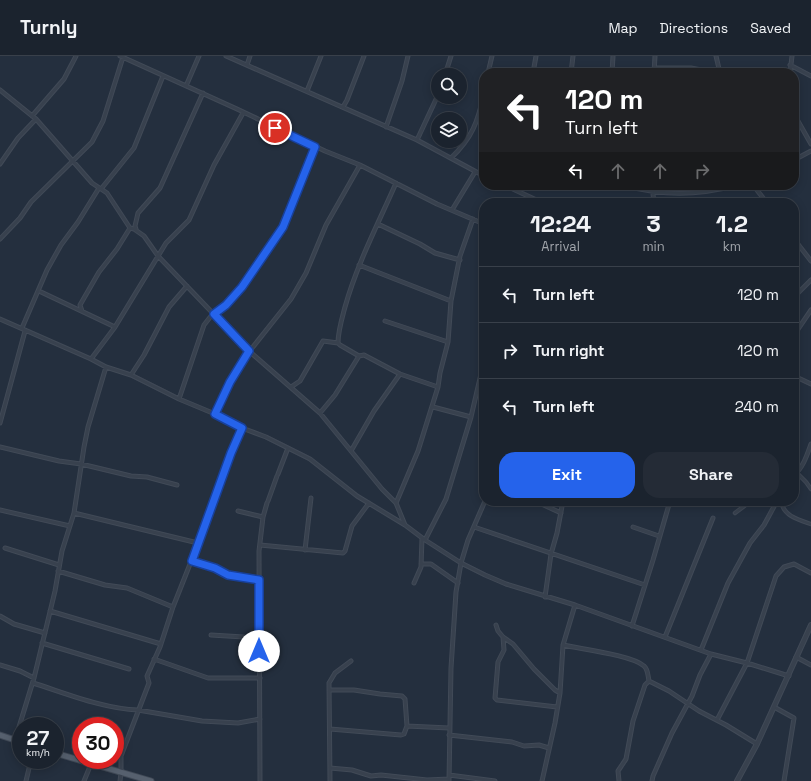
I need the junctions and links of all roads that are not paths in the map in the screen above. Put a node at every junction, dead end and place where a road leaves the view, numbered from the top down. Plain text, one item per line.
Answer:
1 (76, 56) edge
2 (199, 56) edge
3 (226, 56) edge
4 (250, 56) edge
5 (321, 56) edge
6 (364, 56) edge
7 (408, 56) edge
8 (451, 56) edge
9 (492, 56) edge
10 (536, 56) edge
11 (573, 56) edge
12 (613, 56) edge
13 (655, 56) edge
14 (716, 56) edge
15 (792, 56) edge
16 (122, 57) edge
17 (247, 65) junction
18 (790, 65) joint
19 (447, 68) edge
20 (489, 68) edge
21 (534, 68) edge
22 (572, 68) edge
23 (612, 68) edge
24 (654, 68) joint
25 (691, 68) edge
26 (719, 68) edge
27 (796, 68) edge
28 (799, 70) edge
29 (163, 76) junction
30 (811, 76) edge
31 (186, 86) junction
32 (0, 90) edge
33 (308, 91) junction
34 (202, 94) junction
35 (434, 104) edge
36 (343, 107) junction
37 (243, 113) junction
38 (479, 115) edge
39 (32, 116) junction
40 (36, 119) junction
41 (799, 123) edge
42 (386, 127) junction
43 (417, 140) junction
44 (811, 144) edge
45 (315, 147) junction
46 (811, 151) edge
47 (799, 157) edge
48 (451, 158) junction
49 (72, 160) junction
50 (0, 164) edge
51 (360, 165) junction
52 (475, 172) junction
53 (479, 174) edge
54 (396, 183) junction
55 (100, 188) junction
56 (515, 190) edge
57 (643, 190) edge
58 (716, 190) edge
59 (757, 190) edge
60 (652, 192) junction
61 (532, 198) edge
62 (653, 198) edge
63 (763, 198) edge
64 (452, 210) junction
65 (473, 219) junction
66 (479, 222) edge
67 (378, 224) junction
68 (130, 228) junction
69 (134, 229) junction
70 (0, 239) edge
71 (799, 246) edge
72 (158, 256) junction
73 (460, 260) junction
74 (811, 261) edge
75 (359, 265) junction
76 (811, 280) edge
77 (187, 286) junction
78 (41, 292) dead end
79 (799, 292) edge
80 (452, 301) junction
81 (811, 310) edge
82 (82, 311) junction
83 (214, 314) junction
84 (0, 319) edge
85 (385, 320) dead end
86 (799, 326) edge
87 (115, 327) junction
88 (22, 328) junction
89 (25, 331) junction
90 (448, 342) junction
91 (338, 343) junction
92 (249, 351) junction
93 (359, 356) junction
94 (91, 359) junction
95 (106, 368) junction
96 (400, 374) junction
97 (131, 375) junction
98 (799, 378) edge
99 (479, 383) edge
100 (811, 384) edge
101 (290, 387) junction
102 (438, 387) junction
103 (179, 399) junction
104 (433, 407) junction
105 (320, 413) junction
106 (215, 414) junction
107 (1, 416) edge
108 (471, 417) junction
109 (0, 423) edge
110 (242, 428) junction
111 (811, 444) edge
112 (0, 447) edge
113 (288, 448) junction
114 (351, 451) junction
115 (82, 464) junction
116 (799, 470) edge
117 (799, 473) edge
118 (177, 485) dead end
119 (811, 489) edge
120 (311, 498) dead end
121 (369, 503) junction
122 (396, 503) junction
123 (483, 506) edge
124 (546, 506) edge
125 (562, 506) edge
126 (668, 506) edge
127 (744, 506) edge
128 (774, 506) edge
129 (782, 506) edge
130 (0, 510) edge
131 (238, 511) dead end
132 (74, 513) junction
133 (561, 513) junction
134 (735, 513) dead end
135 (263, 517) junction
136 (713, 518) dead end
137 (811, 524) edge
138 (70, 526) junction
139 (405, 526) junction
140 (633, 526) dead end
141 (474, 527) junction
142 (659, 536) junction
143 (424, 539) junction
144 (198, 543) junction
145 (260, 545) junction
146 (5, 548) dead end
147 (305, 550) junction
148 (552, 554) junction
149 (192, 561) junction
150 (461, 563) junction
151 (421, 564) junction
152 (59, 565) junction
153 (58, 571) junction
154 (811, 573) edge
155 (259, 580) junction
156 (414, 583) dead end
157 (458, 584) junction
158 (645, 585) junction
159 (545, 596) junction
160 (576, 605) junction
161 (173, 607) junction
162 (50, 611) junction
163 (0, 616) edge
164 (496, 625) dead end
165 (811, 625) edge
166 (632, 626) junction
167 (45, 633) junction
168 (211, 635) dead end
169 (503, 637) junction
170 (665, 637) junction
171 (259, 638) junction
172 (42, 643) junction
173 (161, 644) junction
174 (563, 645) junction
175 (701, 650) junction
176 (711, 654) junction
177 (796, 657) junction
178 (154, 659) junction
179 (350, 661) dead end
180 (747, 663) junction
181 (811, 665) edge
182 (0, 666) edge
183 (129, 669) dead end
184 (789, 676) junction
185 (34, 678) junction
186 (260, 678) junction
187 (649, 680) junction
188 (33, 683) junction
189 (329, 690) junction
190 (560, 693) junction
191 (687, 704) junction
192 (557, 707) junction
193 (774, 707) junction
194 (138, 710) junction
195 (22, 717) edge
196 (260, 719) junction
197 (717, 720) junction
198 (408, 726) junction
199 (449, 728) junction
200 (330, 729) junction
201 (0, 734) edge
202 (449, 735) junction
203 (12, 739) edge
204 (757, 744) junction
205 (549, 748) junction
206 (330, 768) junction
207 (29, 769) edge
208 (89, 769) edge
209 (108, 769) edge
210 (121, 773) junction
211 (449, 778) edge
212 (26, 781) edge
213 (84, 781) edge
214 (120, 781) edge
215 (151, 781) edge
216 (260, 781) edge
217 (330, 781) edge
218 (496, 781) edge
219 (542, 781) edge
220 (619, 781) edge
221 (652, 781) edge
222 (737, 781) edge
223 (784, 781) edge

1 - 39 street
2 - 31 street
3 - 17 street
4 - 17 street
5 - 33 street
6 - 36 street
7 - 42 street
8 - 19 street
9 - 20 street
10 - 21 street
11 - 22 street
12 - 23 street
13 - 24 street
14 - 26 street
15 - 18 street
16 - 29 street
16 - 49 street
17 - 33 street
18 - 27 street
24 - 25 street
28 - 30 street
29 - 31 street
29 - 55 street
31 - 34 street
32 - 39 street
33 - 36 street
34 - 37 street
34 - 69 street
35 - 43 street
36 - 42 street
37 - 45 street
37 - 72 street
38 - 48 street
39 - 40 street
40 - 49 street
40 - 50 street
41 - 44 street
42 - 43 street
43 - 48 street
45 - 51 street
45 - 83 street
46 - 47 street
48 - 52 street
49 - 55 street
49 - 70 street
51 - 54 street
51 - 92 street
52 - 53 street
52 - 64 street
54 - 64 street
54 - 67 street
55 - 68 street
55 - 88 street
56 - 61 street
57 - 60 street
58 - 60 street
59 - 63 street
60 - 62 street
64 - 65 street
65 - 66 street
65 - 73 street
67 - 73 street
67 - 75 street
68 - 69 street
68 - 82 street
69 - 72 street
71 - 74 street
72 - 77 street
72 - 87 street
73 - 80 street
75 - 80 street
75 - 91 street
76 - 79 street
77 - 83 street
77 - 97 street
78 - 82 street
80 - 90 street
81 - 86 street
82 - 87 street
83 - 92 street
83 - 103 street
84 - 88 street
85 - 90 street
87 - 94 street
88 - 89 street
89 - 94 street
89 - 107 street
90 - 102 street
91 - 93 street
91 - 101 street
92 - 101 street
92 - 106 street
93 - 96 street
93 - 105 street
94 - 95 street
95 - 97 street
95 - 115 street
96 - 102 street
96 - 114 street
97 - 103 street
98 - 100 street
99 - 108 street
101 - 105 street
102 - 104 street
103 - 106 street
104 - 108 street
104 - 122 street
105 - 114 street
106 - 110 street
107 - 109 street
108 - 143 street
110 - 113 street
110 - 144 street
111 - 116 street
112 - 115 street
113 - 121 street
113 - 135 street
114 - 122 street
115 - 118 street
115 - 132 street
117 - 119 street
120 - 147 street
121 - 139 street
121 - 147 street
122 - 139 street
123 - 141 street
124 - 133 street
125 - 133 street
126 - 142 street
127 - 134 street
128 - 175 street
129 - 137 street
130 - 138 street
131 - 135 street
132 - 138 street
132 - 144 street
133 - 148 street
135 - 145 street
136 - 170 street
138 - 152 street
139 - 143 street
140 - 142 street
141 - 148 street
141 - 150 street
142 - 158 street
143 - 150 street
143 - 151 street
144 - 149 street
145 - 147 street
145 - 155 street
146 - 152 street
148 - 158 street
148 - 159 street
149 - 155 street
149 - 161 street
150 - 157 street
150 - 159 street
151 - 156 street
151 - 157 street
152 - 153 street
153 - 161 street
153 - 162 street
154 - 180 street
155 - 171 street
157 - 199 street
158 - 166 street
159 - 160 street
160 - 166 street
160 - 174 street
161 - 173 street
162 - 167 street
162 - 173 street
163 - 167 street
164 - 169 street
165 - 177 street
166 - 170 street
167 - 172 street
168 - 171 street
169 - 190 street
169 - 192 street
170 - 175 street
171 - 186 street
172 - 183 street
172 - 185 street
173 - 178 street
174 - 187 street
174 - 190 street
175 - 176 street
176 - 180 street
176 - 191 street
177 - 181 street
177 - 184 street
178 - 186 street
178 - 194 street
179 - 189 street
180 - 184 street
180 - 197 street
182 - 185 street
184 - 193 street
185 - 188 street
186 - 196 street
187 - 191 street
187 - 220 street
188 - 194 street
188 - 195 street
189 - 198 street
189 - 200 street
190 - 192 street
191 - 197 street
191 - 221 street
192 - 205 street
193 - 204 street
193 - 223 street
194 - 196 street
194 - 210 street
196 - 216 street
197 - 204 street
198 - 199 street
198 - 200 street
199 - 202 street
200 - 206 street
201 - 203 main road
202 - 205 street
202 - 211 street
204 - 222 street
205 - 219 street
206 - 211 street
206 - 217 street
207 - 212 street
208 - 213 street
209 - 210 main road
210 - 214 street
210 - 215 main road
211 - 218 street

